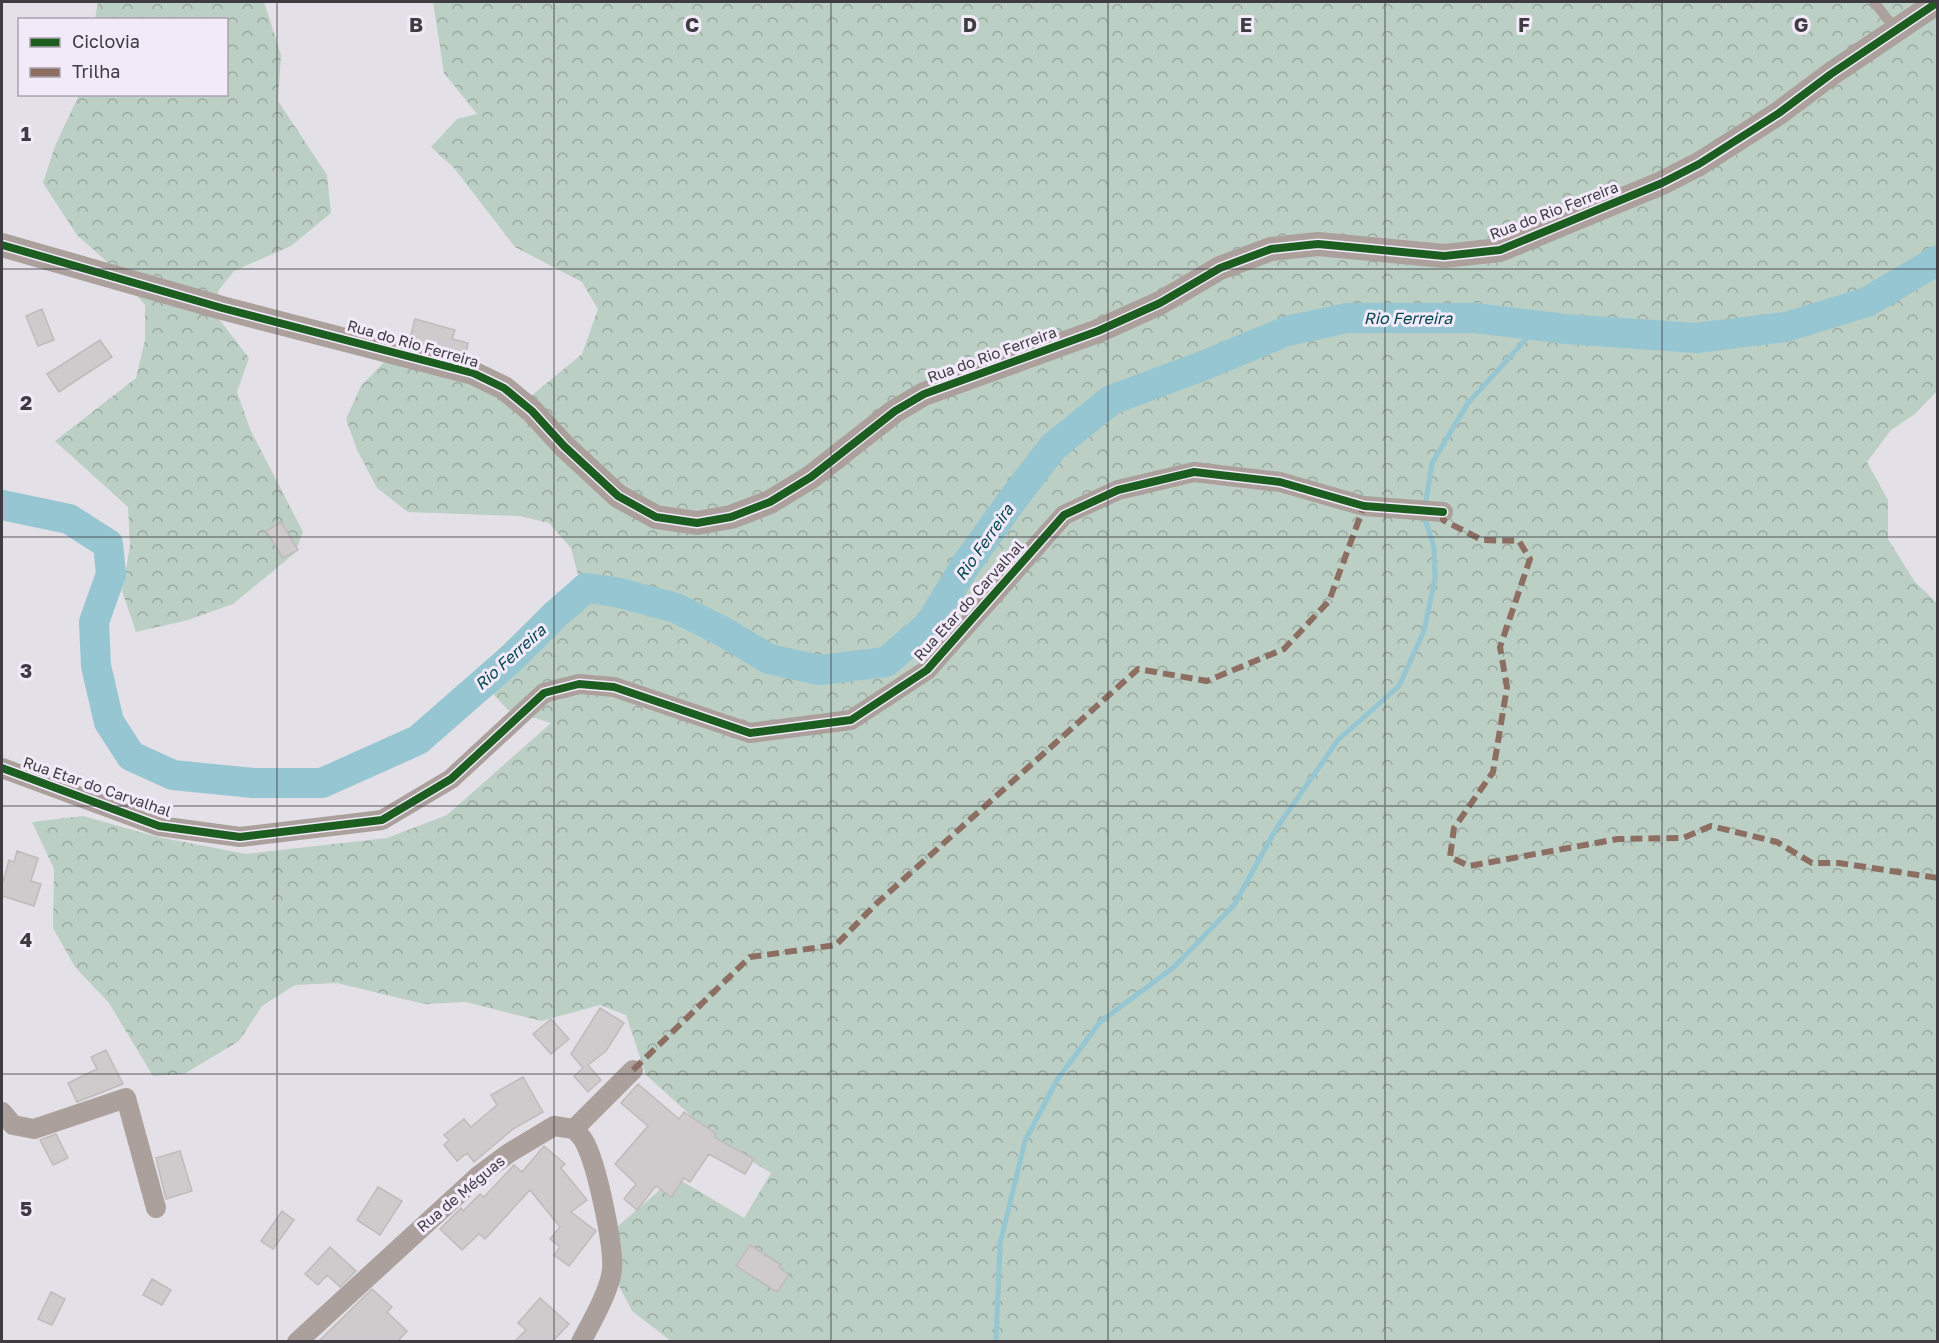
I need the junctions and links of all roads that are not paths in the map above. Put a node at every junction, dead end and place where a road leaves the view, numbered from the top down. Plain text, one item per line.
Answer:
1 (1874, 2) edge
2 (1938, 2) edge
3 (1897, 31) junction
4 (2, 245) edge
5 (1443, 512) dead end
6 (2, 768) edge
7 (633, 1070) dead end
8 (2, 1112) edge
9 (574, 1129) junction
10 (156, 1208) dead end
11 (297, 1341) edge
12 (581, 1341) edge

1 - 3 lane
2 - 3 street, Rua do Rio Ferreira
3 - 4 street, Rua do Rio Ferreira
5 - 6 street, Rua Etar do Carvalhal
7 - 9 street
8 - 10 street
9 - 11 street, Rua de Méguas
9 - 12 street

